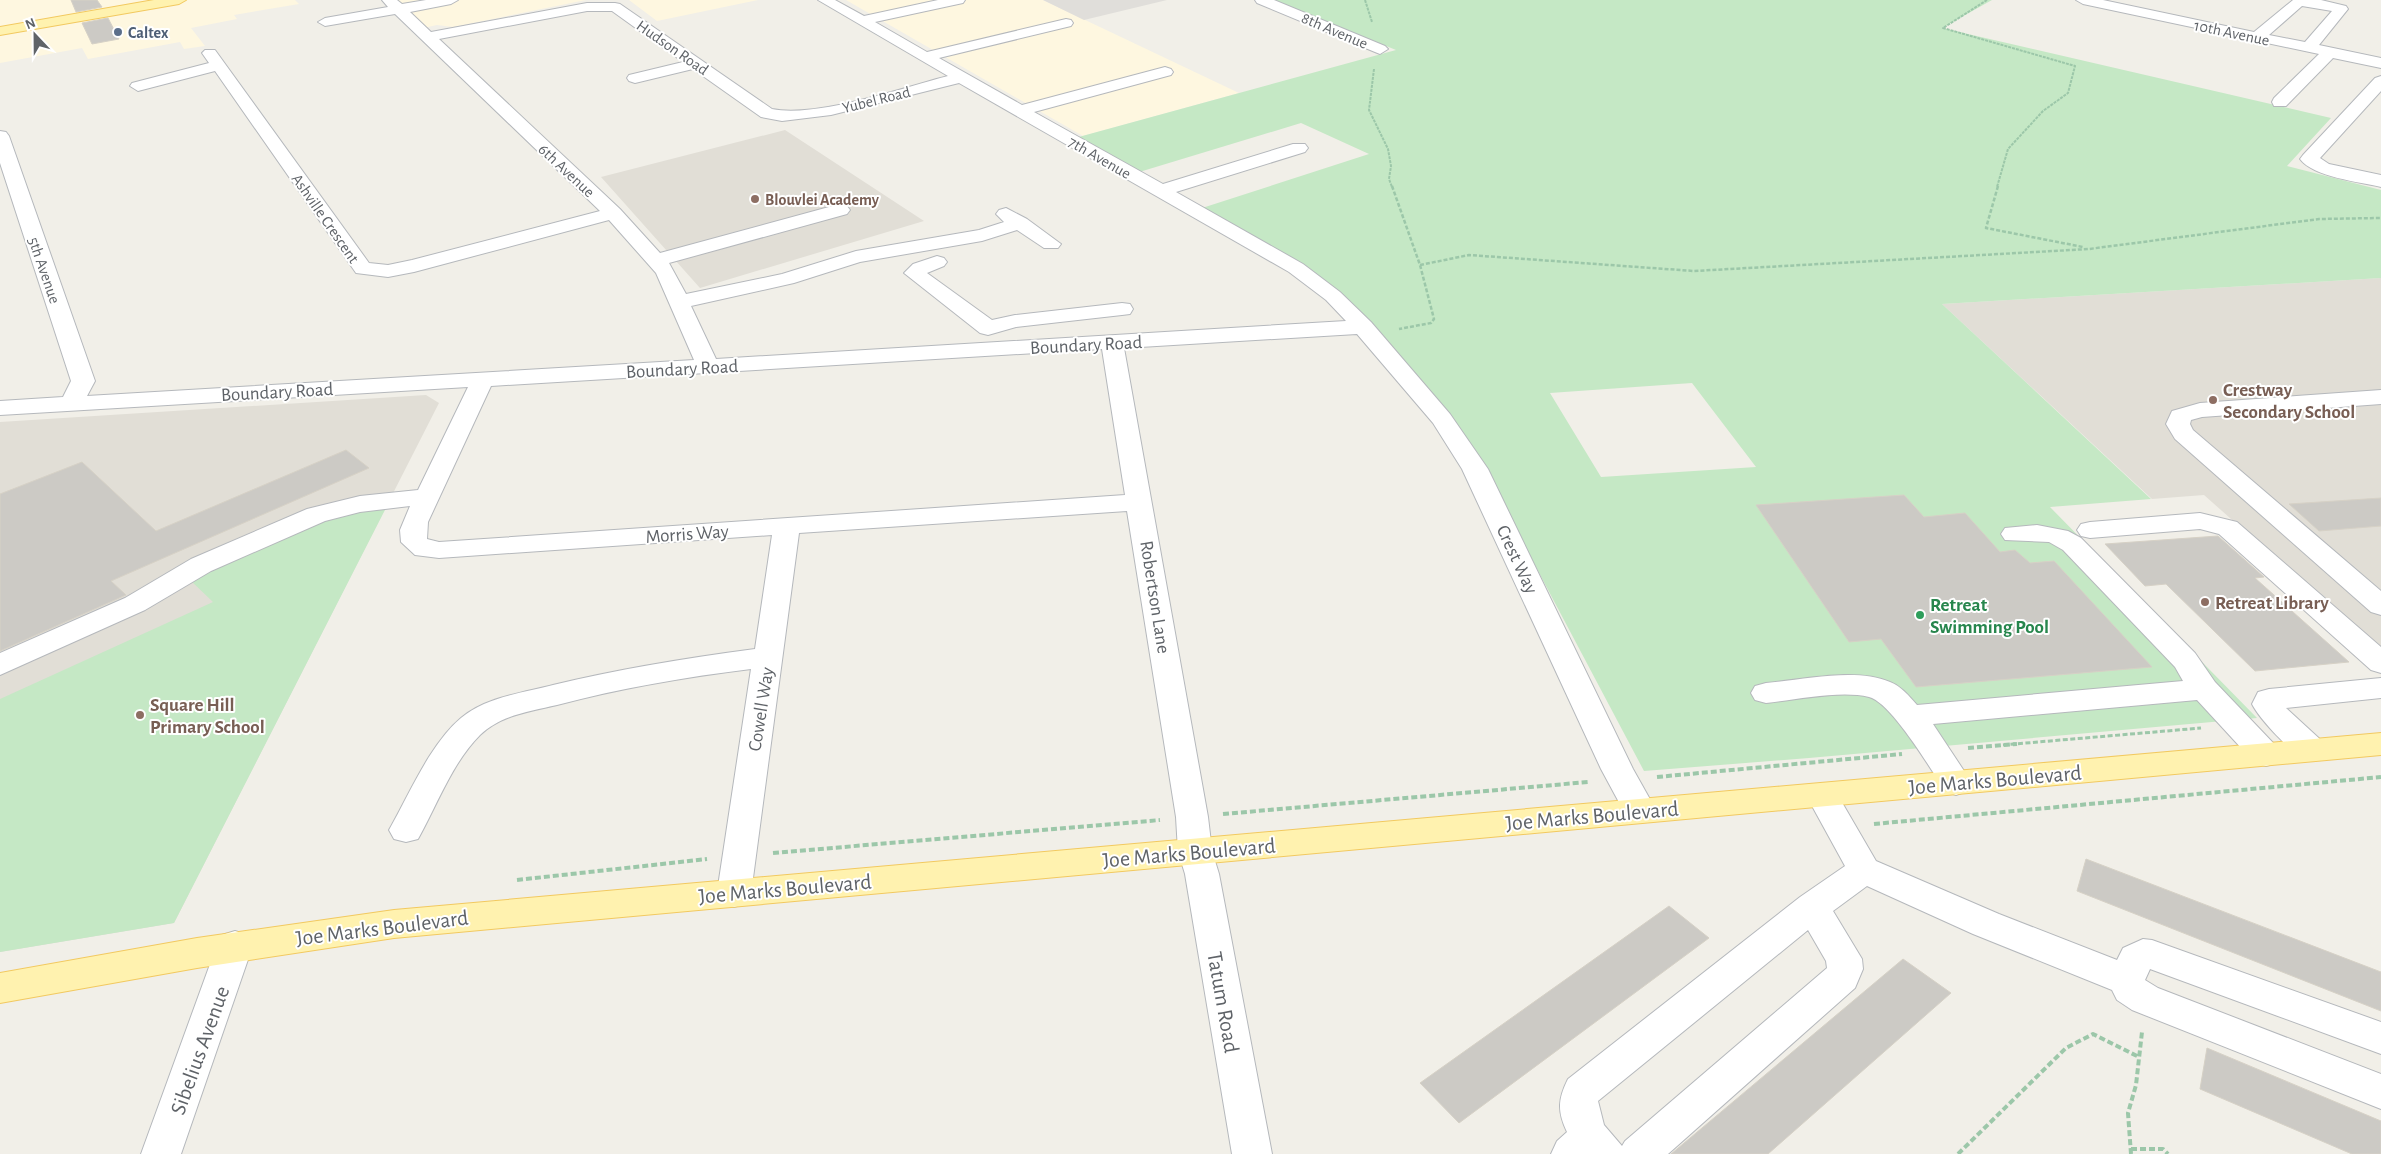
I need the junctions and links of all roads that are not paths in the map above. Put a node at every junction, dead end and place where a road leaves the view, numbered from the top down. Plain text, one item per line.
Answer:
1 (179, 0) edge
2 (362, 0) edge
3 (451, 0) edge
4 (826, 0) edge
5 (958, 0) edge
6 (1262, 0) edge
7 (2083, 0) edge
8 (393, 4) edge
9 (374, 13) junction
10 (862, 21) junction
11 (325, 22) dead end
12 (1066, 23) dead end
13 (0, 31) edge
14 (2257, 37) junction
15 (428, 38) junction
16 (2309, 48) junction
17 (1380, 49) road end
18 (2330, 52) junction
19 (924, 58) junction
20 (2381, 63) edge
21 (697, 64) junction
22 (1165, 72) dead end
23 (635, 78) dead end
24 (960, 78) junction
25 (2381, 81) edge
26 (138, 86) dead end
27 (2280, 102) dead end
28 (1018, 111) junction
29 (792, 117) joint
30 (0, 136) edge
31 (1299, 148) dead end
32 (2381, 180) edge
33 (1161, 191) junction
34 (840, 210) dead end
35 (1000, 210) dead end
36 (613, 213) junction
37 (1020, 224) junction
38 (1051, 244) dead end
39 (657, 260) junction
40 (938, 262) dead end
41 (680, 302) junction
42 (1122, 308) dead end
43 (1364, 327) junction
44 (988, 339) junction
45 (1112, 343) junction
46 (708, 366) junction
47 (483, 379) junction
48 (2381, 397) edge
49 (70, 404) junction
50 (0, 408) edge
51 (428, 496) junction
52 (1140, 502) junction
53 (788, 526) junction
54 (2090, 530) dead end
55 (2014, 534) dead end
56 (2381, 606) edge
57 (768, 657) junction
58 (2381, 663) edge
59 (0, 664) edge
60 (2381, 688) edge
61 (2204, 689) junction
62 (1766, 693) dead end
63 (1908, 716) junction
64 (2312, 750) junction
65 (2266, 755) junction
66 (2375, 756) edge
67 (1956, 783) junction
68 (1822, 795) junction
69 (1640, 810) junction
70 (406, 830) dead end
71 (1195, 851) junction
72 (1864, 870) junction
73 (734, 893) junction
74 (1812, 907) junction
75 (236, 945) junction
76 (0, 988) edge
77 (2136, 990) junction
78 (2381, 1038) edge
79 (2381, 1092) edge
80 (1589, 1149) edge
81 (161, 1154) edge
82 (1252, 1154) edge
83 (1639, 1154) edge

1 - 13 main road
2 - 9 street
3 - 8 street
4 - 10 street, 7th Avenue
5 - 10 street
6 - 17 street, 8th Avenue
7 - 14 street, 10th Avenue
8 - 9 street
8 - 15 street, 6th Avenue
9 - 11 street
10 - 19 street, 7th Avenue
12 - 19 street
14 - 16 street, 10th Avenue
14 - 16 street
15 - 21 street, Hudson Road
15 - 36 street, 6th Avenue
16 - 18 street, 10th Avenue
18 - 20 street, 10th Avenue
18 - 27 street
19 - 24 street, 7th Avenue
21 - 23 street
21 - 29 street, Hudson Road
22 - 28 street
24 - 28 street, 7th Avenue
24 - 29 street, Yubel Road
25 - 32 street
26 - 36 street, Ashville Crescent
28 - 33 street, 7th Avenue
30 - 49 street, 5th Avenue
31 - 33 street
33 - 43 street, 7th Avenue
34 - 39 street
35 - 37 street
36 - 39 street, 6th Avenue
37 - 38 street
37 - 41 street
39 - 41 street, 6th Avenue
40 - 44 street
41 - 46 street, 6th Avenue
42 - 44 street
43 - 45 street, Boundary Road
43 - 69 street, Crest Way
44 - 45 street, Boundary Road
44 - 46 street, Boundary Road
45 - 52 street, Robertson Lane
46 - 47 street, Boundary Road
47 - 49 street, Boundary Road
47 - 51 street, Morris Way
48 - 56 street
49 - 50 street, Boundary Road
51 - 53 street, Morris Way
51 - 59 street
52 - 53 street, Morris Way
52 - 71 street, Robertson Lane
53 - 57 street, Cowell Way
54 - 58 street
55 - 61 street
57 - 70 street
57 - 73 street, Cowell Way
60 - 64 street
61 - 63 street
61 - 65 street
62 - 63 street
63 - 67 street
64 - 65 main road, Joe Marks Boulevard
64 - 66 main road, Joe Marks Boulevard
65 - 67 main road, Joe Marks Boulevard
67 - 68 main road, Joe Marks Boulevard
68 - 69 main road, Joe Marks Boulevard
68 - 72 street
69 - 71 main road, Joe Marks Boulevard
71 - 73 main road, Joe Marks Boulevard
71 - 82 street, Tatum Road
72 - 74 street
72 - 77 street
73 - 75 main road, Joe Marks Boulevard
74 - 80 street
74 - 83 street
75 - 76 main road, Joe Marks Boulevard
75 - 81 street, Sibelius Avenue
77 - 78 street
77 - 79 street

